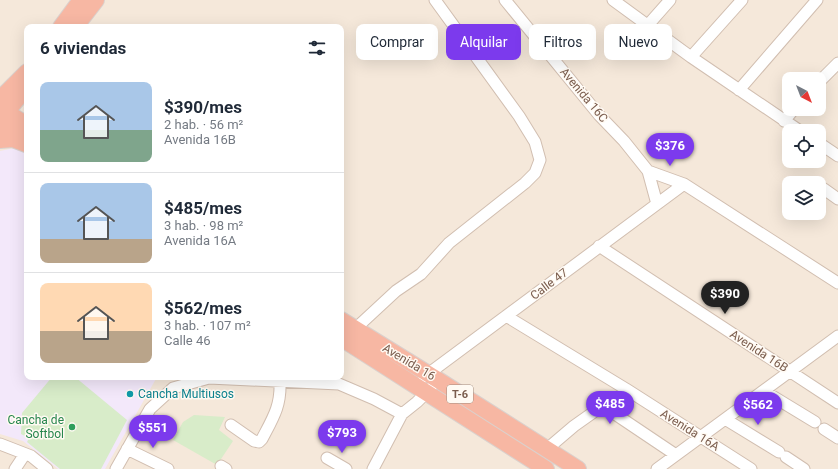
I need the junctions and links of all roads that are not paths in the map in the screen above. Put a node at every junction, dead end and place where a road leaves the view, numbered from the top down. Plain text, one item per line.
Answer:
1 (81, 0) edge
2 (96, 0) edge
3 (435, 0) edge
4 (505, 0) edge
5 (613, 0) edge
6 (670, 0) edge
7 (742, 0) edge
8 (817, 0) edge
9 (63, 24) edge
10 (77, 24) edge
11 (647, 24) edge
12 (649, 24) edge
13 (672, 43) edge
14 (691, 57) junction
15 (838, 63) edge
16 (826, 75) edge
17 (24, 79) edge
18 (24, 80) edge
19 (0, 85) edge
20 (739, 90) junction
21 (1, 113) edge
22 (788, 116) edge
23 (784, 120) junction
24 (24, 124) edge
25 (790, 124) edge
26 (24, 138) edge
27 (0, 140) edge
28 (24, 143) edge
29 (826, 146) edge
30 (836, 151) edge
31 (648, 171) junction
32 (684, 184) junction
33 (826, 190) edge
34 (838, 199) edge
35 (657, 204) junction
36 (599, 246) junction
37 (838, 283) edge
38 (506, 316) junction
39 (344, 322) edge
40 (355, 329) junction
41 (838, 336) edge
42 (344, 340) edge
43 (790, 371) junction
44 (433, 377) junction
45 (202, 380) edge
46 (244, 380) edge
47 (280, 382) junction
48 (421, 389) junction
49 (764, 391) junction
50 (838, 403) edge
51 (402, 414) junction
52 (725, 420) junction
53 (815, 422) dead end
54 (231, 425) dead end
55 (824, 429) dead end
56 (702, 436) junction
57 (838, 438) edge
58 (0, 444) edge
59 (127, 449) junction
60 (547, 449) junction
61 (25, 454) junction
62 (676, 455) junction
63 (328, 458) dead end
64 (15, 469) edge
65 (47, 469) edge
66 (116, 469) edge
67 (168, 469) edge
68 (346, 469) edge
69 (373, 469) edge
70 (546, 469) edge
71 (578, 469) edge
72 (657, 469) edge
73 (751, 469) edge
74 (804, 469) edge

1 - 9 highway
2 - 10 highway
3 - 40 street
4 - 31 street, Avenida 16C
5 - 11 street
6 - 12 street
7 - 14 street
8 - 20 street
13 - 14 street
14 - 20 street
15 - 16 street
17 - 19 highway
18 - 21 highway
20 - 23 street
21 - 24 highway
21 - 26 highway
22 - 23 street
23 - 25 street
27 - 28 highway
29 - 30 street
31 - 32 street
31 - 35 street
32 - 35 street, Calle 47
32 - 37 street
33 - 34 street
35 - 36 street, Calle 47
36 - 38 street, Calle 47
36 - 43 street, Avenida 16B
38 - 44 street, Calle 47
38 - 56 street, Avenida 16A
39 - 40 highway, Avenida 16 / T-6
40 - 44 highway, Avenida 16 / T-6
41 - 43 street
42 - 48 highway, Avenida 16 / T-6
43 - 49 street
43 - 50 street, Avenida 16B
44 - 48 street, Calle 47
44 - 60 highway, Avenida 16 / T-6
45 - 59 street
46 - 47 street
47 - 51 street
47 - 54 street
48 - 51 street, Calle 47
48 - 70 highway, Avenida 16 / T-6
49 - 52 street
49 - 53 street
51 - 69 street
52 - 56 street
52 - 74 street
55 - 57 street
56 - 62 street
56 - 73 street, Avenida 16A
58 - 61 street
59 - 66 street
59 - 67 street
60 - 62 street
60 - 71 highway, Avenida 16 / T-6
61 - 64 street
61 - 65 street
62 - 72 street
63 - 68 street

